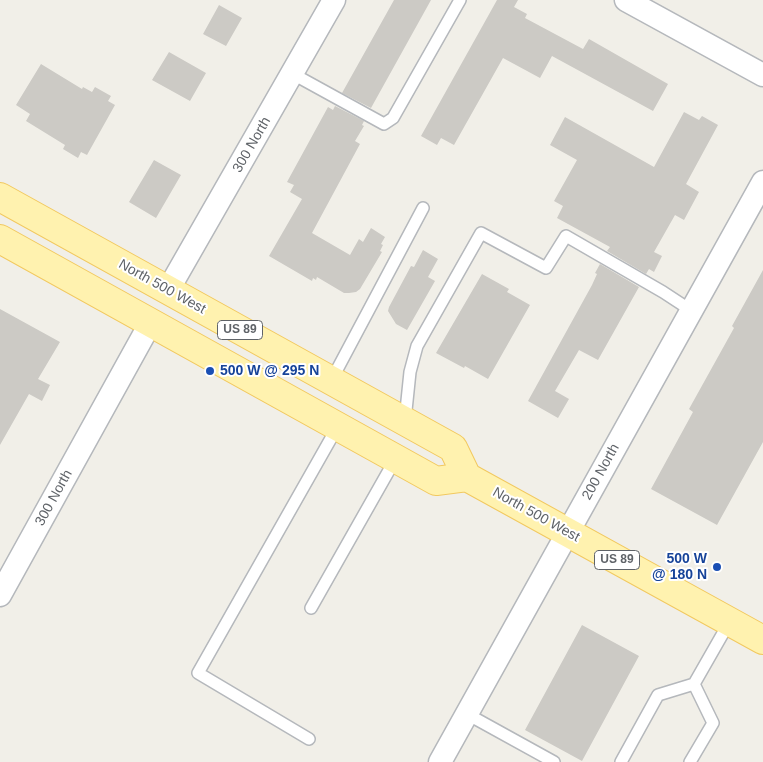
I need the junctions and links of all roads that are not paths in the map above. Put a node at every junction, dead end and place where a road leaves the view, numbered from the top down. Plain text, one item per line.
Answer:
1 (334, 0) edge
2 (460, 0) edge
3 (626, 0) edge
4 (293, 74) junction
5 (763, 75) edge
6 (763, 182) edge
7 (0, 197) edge
8 (423, 208) dead end
9 (0, 239) edge
10 (168, 290) junction
11 (692, 311) junction
12 (151, 322) junction
13 (331, 380) junction
14 (405, 422) junction
15 (338, 426) junction
16 (396, 458) junction
17 (467, 477) junction
18 (568, 532) junction
19 (0, 595) edge
20 (311, 608) dead end
21 (730, 621) junction
22 (763, 640) edge
23 (694, 684) junction
24 (467, 714) junction
25 (310, 738) dead end
26 (440, 762) edge
27 (554, 762) edge
28 (621, 762) edge
29 (690, 762) edge

1 - 4 street, 300 North
2 - 4 lane
3 - 5 street
4 - 10 street, 300 North
6 - 11 street, 200 North
7 - 10 main road, North 500 West / US 89
8 - 13 lane
9 - 12 main road, US 89
10 - 13 main road, North 500 West / US 89
11 - 14 lane
11 - 18 street, 200 North
12 - 15 main road, US 89
12 - 19 street, 300 North
13 - 14 main road, North 500 West / US 89
14 - 17 main road, North 500 West / US 89
15 - 16 main road, US 89
15 - 25 lane
16 - 17 main road, US 89
16 - 20 lane
17 - 18 main road, North 500 West / US 89
18 - 21 main road, North 500 West / US 89
18 - 24 street, 200 North
21 - 22 main road, North 500 West / US 89
21 - 23 lane
23 - 28 lane
23 - 29 lane
24 - 26 street, 200 North
24 - 27 lane

